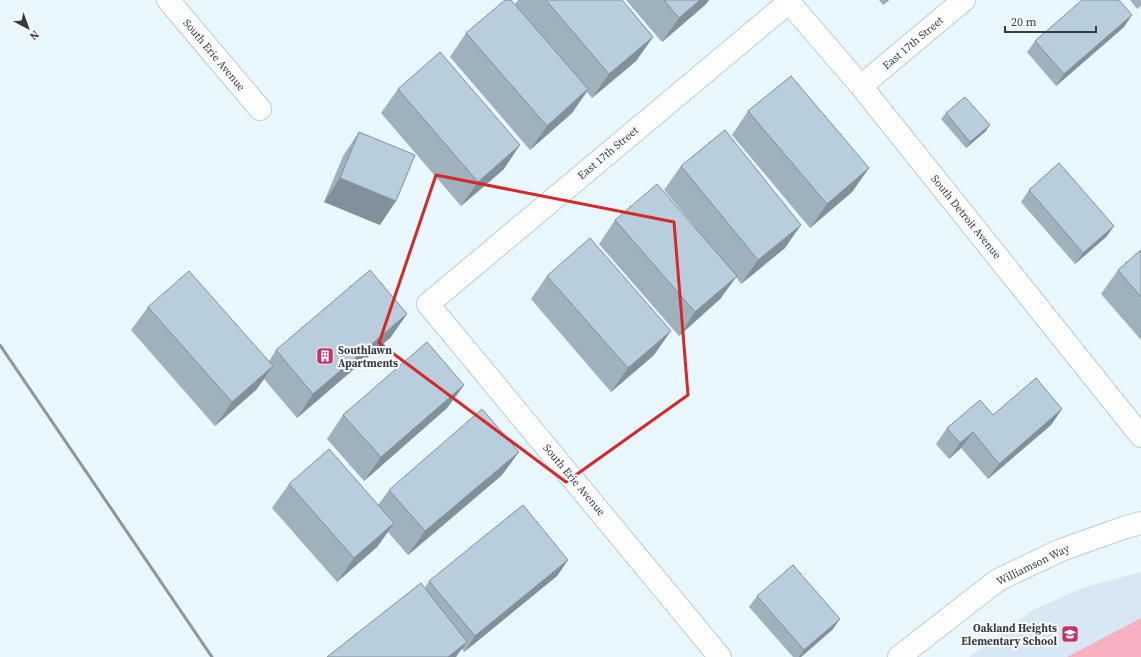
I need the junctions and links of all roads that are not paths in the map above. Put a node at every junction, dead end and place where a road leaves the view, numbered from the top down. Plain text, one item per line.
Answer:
1 (168, 0) edge
2 (964, 0) edge
3 (788, 1) edge
4 (861, 86) junction
5 (260, 109) dead end
6 (428, 304) joint
7 (1141, 436) edge
8 (1141, 523) edge
9 (720, 657) edge
10 (899, 657) edge

1 - 5 street, South Erie Avenue
2 - 4 street, East 17th Street
3 - 4 street, South Detroit Avenue
3 - 6 street, East 17th Street
4 - 7 street, South Detroit Avenue
6 - 9 street, South Erie Avenue
8 - 10 street, Williamson Way

